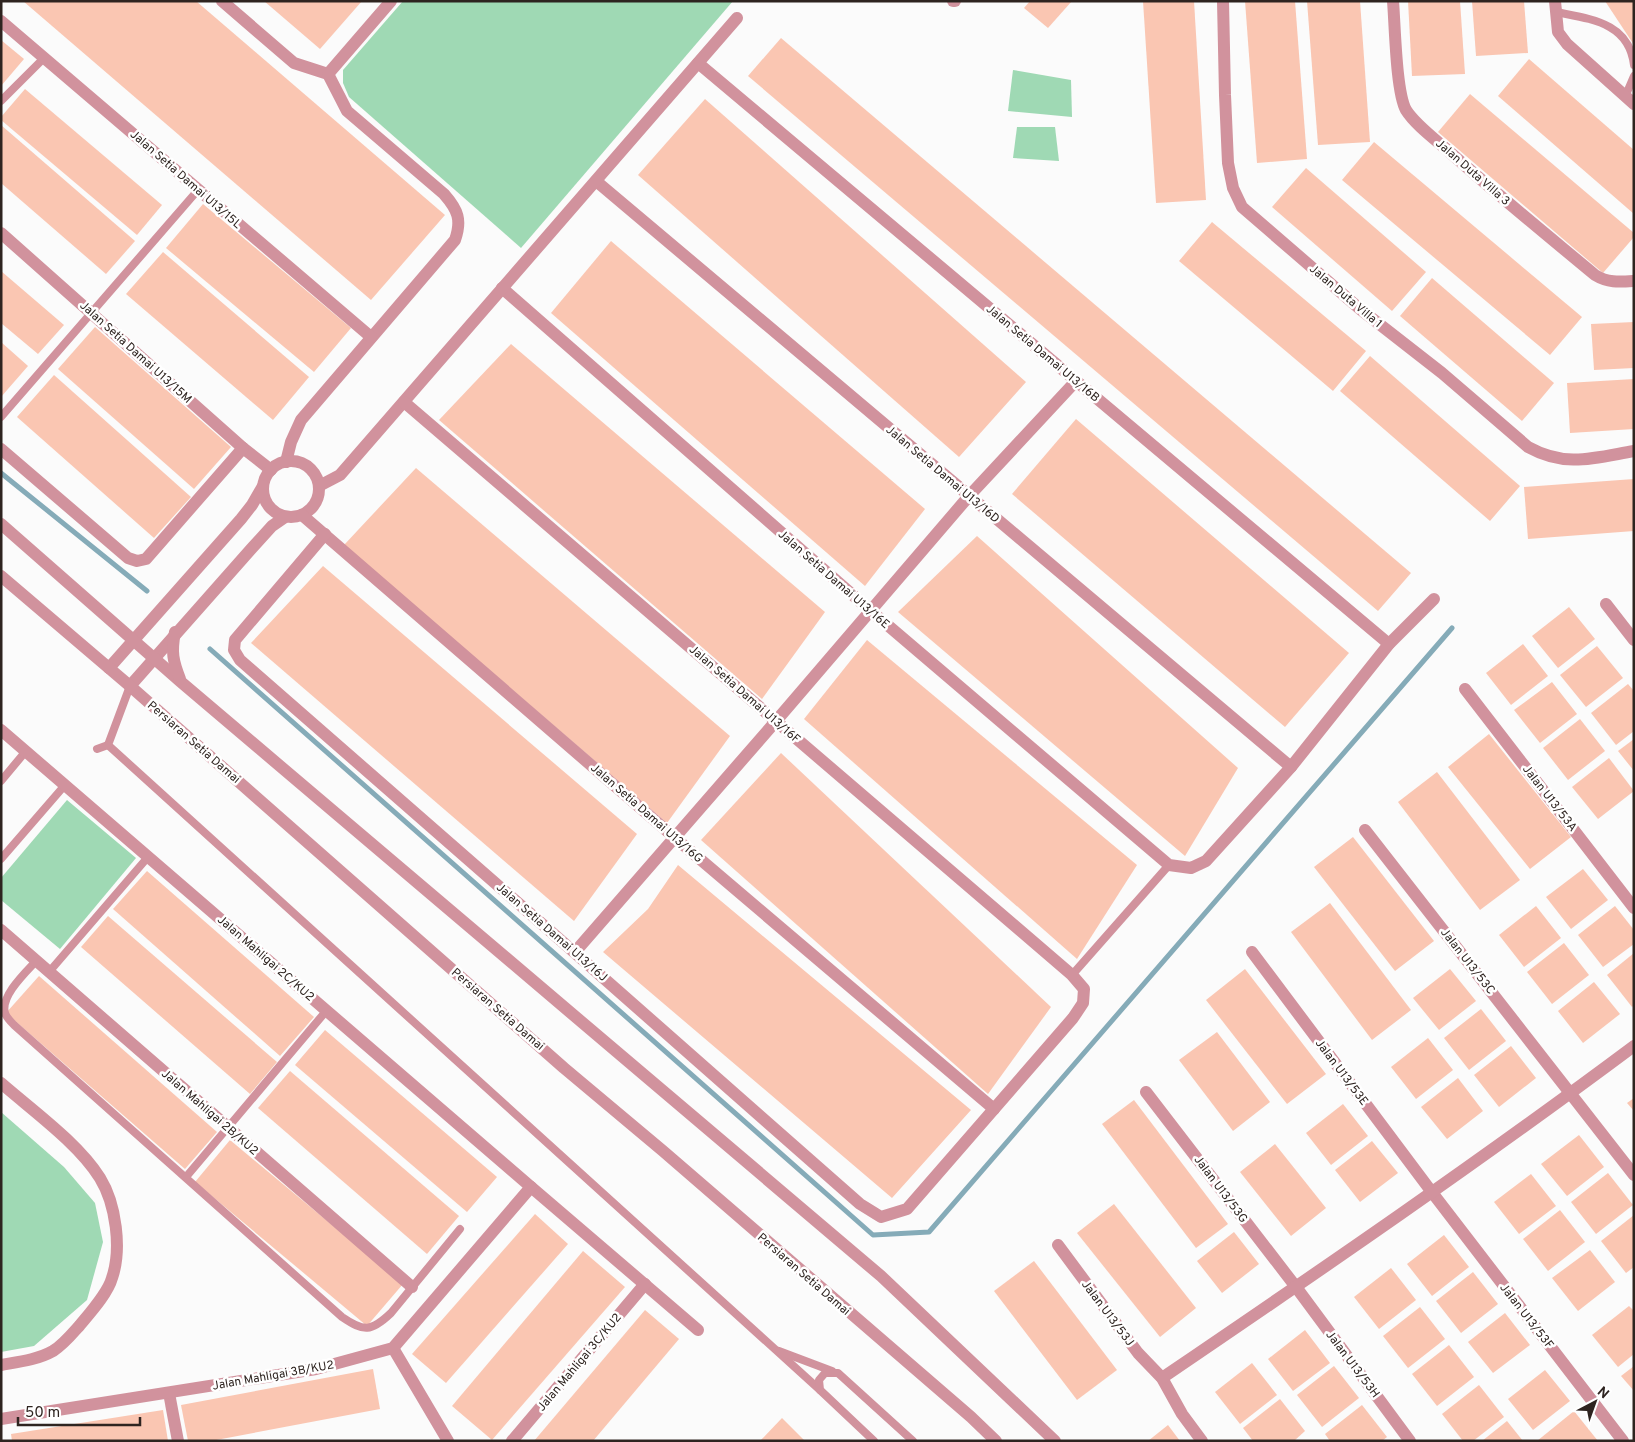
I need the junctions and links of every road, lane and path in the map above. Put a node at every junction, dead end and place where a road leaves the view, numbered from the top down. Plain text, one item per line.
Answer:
1 (222, 1) edge
2 (391, 1) edge
3 (1223, 1) edge
4 (1394, 1) edge
5 (1555, 6) edge
6 (737, 18) dead end
7 (1, 21) edge
8 (44, 58) junction
9 (698, 63) junction
10 (1634, 65) edge
11 (328, 74) junction
12 (1634, 76) edge
13 (1630, 101) edge
14 (1, 102) edge
15 (596, 181) junction
16 (198, 190) junction
17 (1, 233) edge
18 (1634, 282) edge
19 (502, 288) junction
20 (92, 313) junction
21 (371, 337) junction
22 (1076, 381) junction
23 (404, 402) junction
24 (1, 417) edge
25 (243, 448) junction
26 (1, 449) edge
27 (1634, 451) edge
28 (286, 462) junction
29 (271, 470) junction
30 (264, 486) junction
31 (319, 486) junction
32 (969, 496) junction
33 (302, 515) junction
34 (285, 517) junction
35 (1, 524) edge
36 (325, 534) junction
37 (1, 576) edge
38 (1434, 599) dead end
39 (1606, 604) dead end
40 (871, 611) junction
41 (175, 632) junction
42 (132, 639) junction
43 (1634, 640) edge
44 (1389, 644) junction
45 (153, 657) junction
46 (109, 668) junction
47 (181, 682) junction
48 (130, 686) junction
49 (1465, 689) dead end
50 (776, 721) junction
51 (1, 730) edge
52 (108, 745) junction
53 (97, 749) dead end
54 (26, 751) junction
55 (1291, 767) junction
56 (1, 781) edge
57 (65, 785) junction
58 (1365, 830) dead end
59 (674, 837) junction
60 (148, 857) junction
61 (1, 859) edge
62 (1170, 865) junction
63 (1634, 908) edge
64 (4, 938) edge
65 (575, 952) junction
66 (1252, 952) dead end
67 (36, 961) junction
68 (49, 972) junction
69 (1072, 975) junction
70 (326, 1010) junction
71 (1634, 1046) edge
72 (1, 1083) edge
73 (1146, 1092) dead end
74 (1571, 1093) junction
75 (994, 1109) junction
76 (228, 1128) junction
77 (1634, 1175) edge
78 (186, 1177) junction
79 (531, 1188) junction
80 (1431, 1191) junction
81 (460, 1229) dead end
82 (1058, 1245) dead end
83 (645, 1284) junction
84 (412, 1287) junction
85 (1296, 1287) junction
86 (698, 1330) dead end
87 (393, 1348) junction
88 (775, 1350) junction
89 (1, 1365) edge
90 (838, 1373) junction
91 (1162, 1378) junction
92 (820, 1390) junction
93 (169, 1393) junction
94 (1, 1419) edge
95 (178, 1441) edge
96 (448, 1441) edge
97 (512, 1441) edge
98 (874, 1441) edge
99 (913, 1441) edge
100 (996, 1441) edge
101 (1055, 1441) edge
102 (1202, 1441) edge
103 (1410, 1441) edge
104 (1623, 1441) edge

1 - 11 street
2 - 11 street
3 - 27 street, Jalan Duta Villa 1
4 - 18 street, Jalan Duta Villa 3
5 - 10 lane
5 - 13 street
6 - 9 street
7 - 8 street, Jalan Setia Damai U13/15L
8 - 14 lane
8 - 16 street, Jalan Setia Damai U13/15L
9 - 15 street
9 - 22 street, Jalan Setia Damai U13/16B
11 - 21 street
12 - 13 lane
15 - 19 street
15 - 32 street, Jalan Setia Damai U13/16D
16 - 20 lane
16 - 21 street, Jalan Setia Damai U13/15L
17 - 20 street, Jalan Setia Damai U13/15M
19 - 23 street
19 - 40 street, Jalan Setia Damai U13/16E
20 - 24 lane
20 - 25 street, Jalan Setia Damai U13/15M
21 - 28 street
22 - 32 street
22 - 44 street, Jalan Setia Damai U13/16B
23 - 31 street
23 - 50 street, Jalan Setia Damai U13/16F
25 - 26 street
25 - 29 street, Jalan Setia Damai U13/15M
28 - 29 street
28 - 31 street
29 - 30 street
30 - 34 street
30 - 42 street
31 - 33 street
32 - 40 street
32 - 55 street, Jalan Setia Damai U13/16D
33 - 34 street
33 - 36 street, Jalan Setia Damai U13/16G
34 - 41 street
35 - 42 street
36 - 59 street, Jalan Setia Damai U13/16G
36 - 65 street, Jalan Setia Damai U13/16J
37 - 46 street, Persiaran Setia Damai
38 - 44 street
39 - 43 street
40 - 50 street
40 - 62 street, Jalan Setia Damai U13/16E
41 - 45 street
41 - 47 street
42 - 45 street
42 - 46 street
44 - 55 street
45 - 47 street
45 - 48 street
46 - 48 street, Persiaran Setia Damai
47 - 101 street
48 - 52 lane
48 - 100 street, Persiaran Setia Damai
49 - 63 street, Jalan U13/53A
50 - 59 street
50 - 69 street, Jalan Setia Damai U13/16F
51 - 54 street, Jalan Mahligai 2C/KU2
52 - 53 lane
52 - 88 lane
54 - 56 lane
54 - 57 street, Jalan Mahligai 2C/KU2
55 - 62 street
57 - 60 street, Jalan Mahligai 2C/KU2
57 - 61 lane
58 - 74 street, Jalan U13/53C
59 - 65 street
59 - 75 street, Jalan Setia Damai U13/16G
60 - 68 lane
60 - 70 street, Jalan Mahligai 2C/KU2
62 - 69 lane
64 - 67 street, Jalan Mahligai 2B/KU2
65 - 75 street, Jalan Setia Damai U13/16J
66 - 80 street, Jalan U13/53E
67 - 68 street, Jalan Mahligai 2B/KU2
67 - 78 lane
68 - 76 street, Jalan Mahligai 2B/KU2
69 - 75 street, Jalan Setia Damai U13/16F
70 - 76 lane
70 - 79 street, Jalan Mahligai 2C/KU2
71 - 74 street
72 - 89 street
73 - 85 street, Jalan U13/53G
74 - 77 street, Jalan U13/53C
74 - 80 street
76 - 78 lane
76 - 84 street, Jalan Mahligai 2B/KU2
78 - 84 lane
79 - 83 street, Jalan Mahligai 2C/KU2
79 - 87 street
80 - 85 street
80 - 104 street, Jalan U13/53F
81 - 84 lane
82 - 91 street, Jalan U13/53J
83 - 86 street, Jalan Mahligai 2C/KU2
83 - 97 street, Jalan Mahligai 3C/KU2
85 - 91 street
85 - 103 street, Jalan U13/53H
87 - 93 street, Jalan Mahligai 3B/KU2
87 - 96 street
88 - 90 lane
88 - 92 lane
90 - 92 lane
90 - 99 lane
91 - 102 street, Jalan U13/53J
92 - 98 lane
93 - 94 street, Jalan Mahligai 3B/KU2
93 - 95 street

